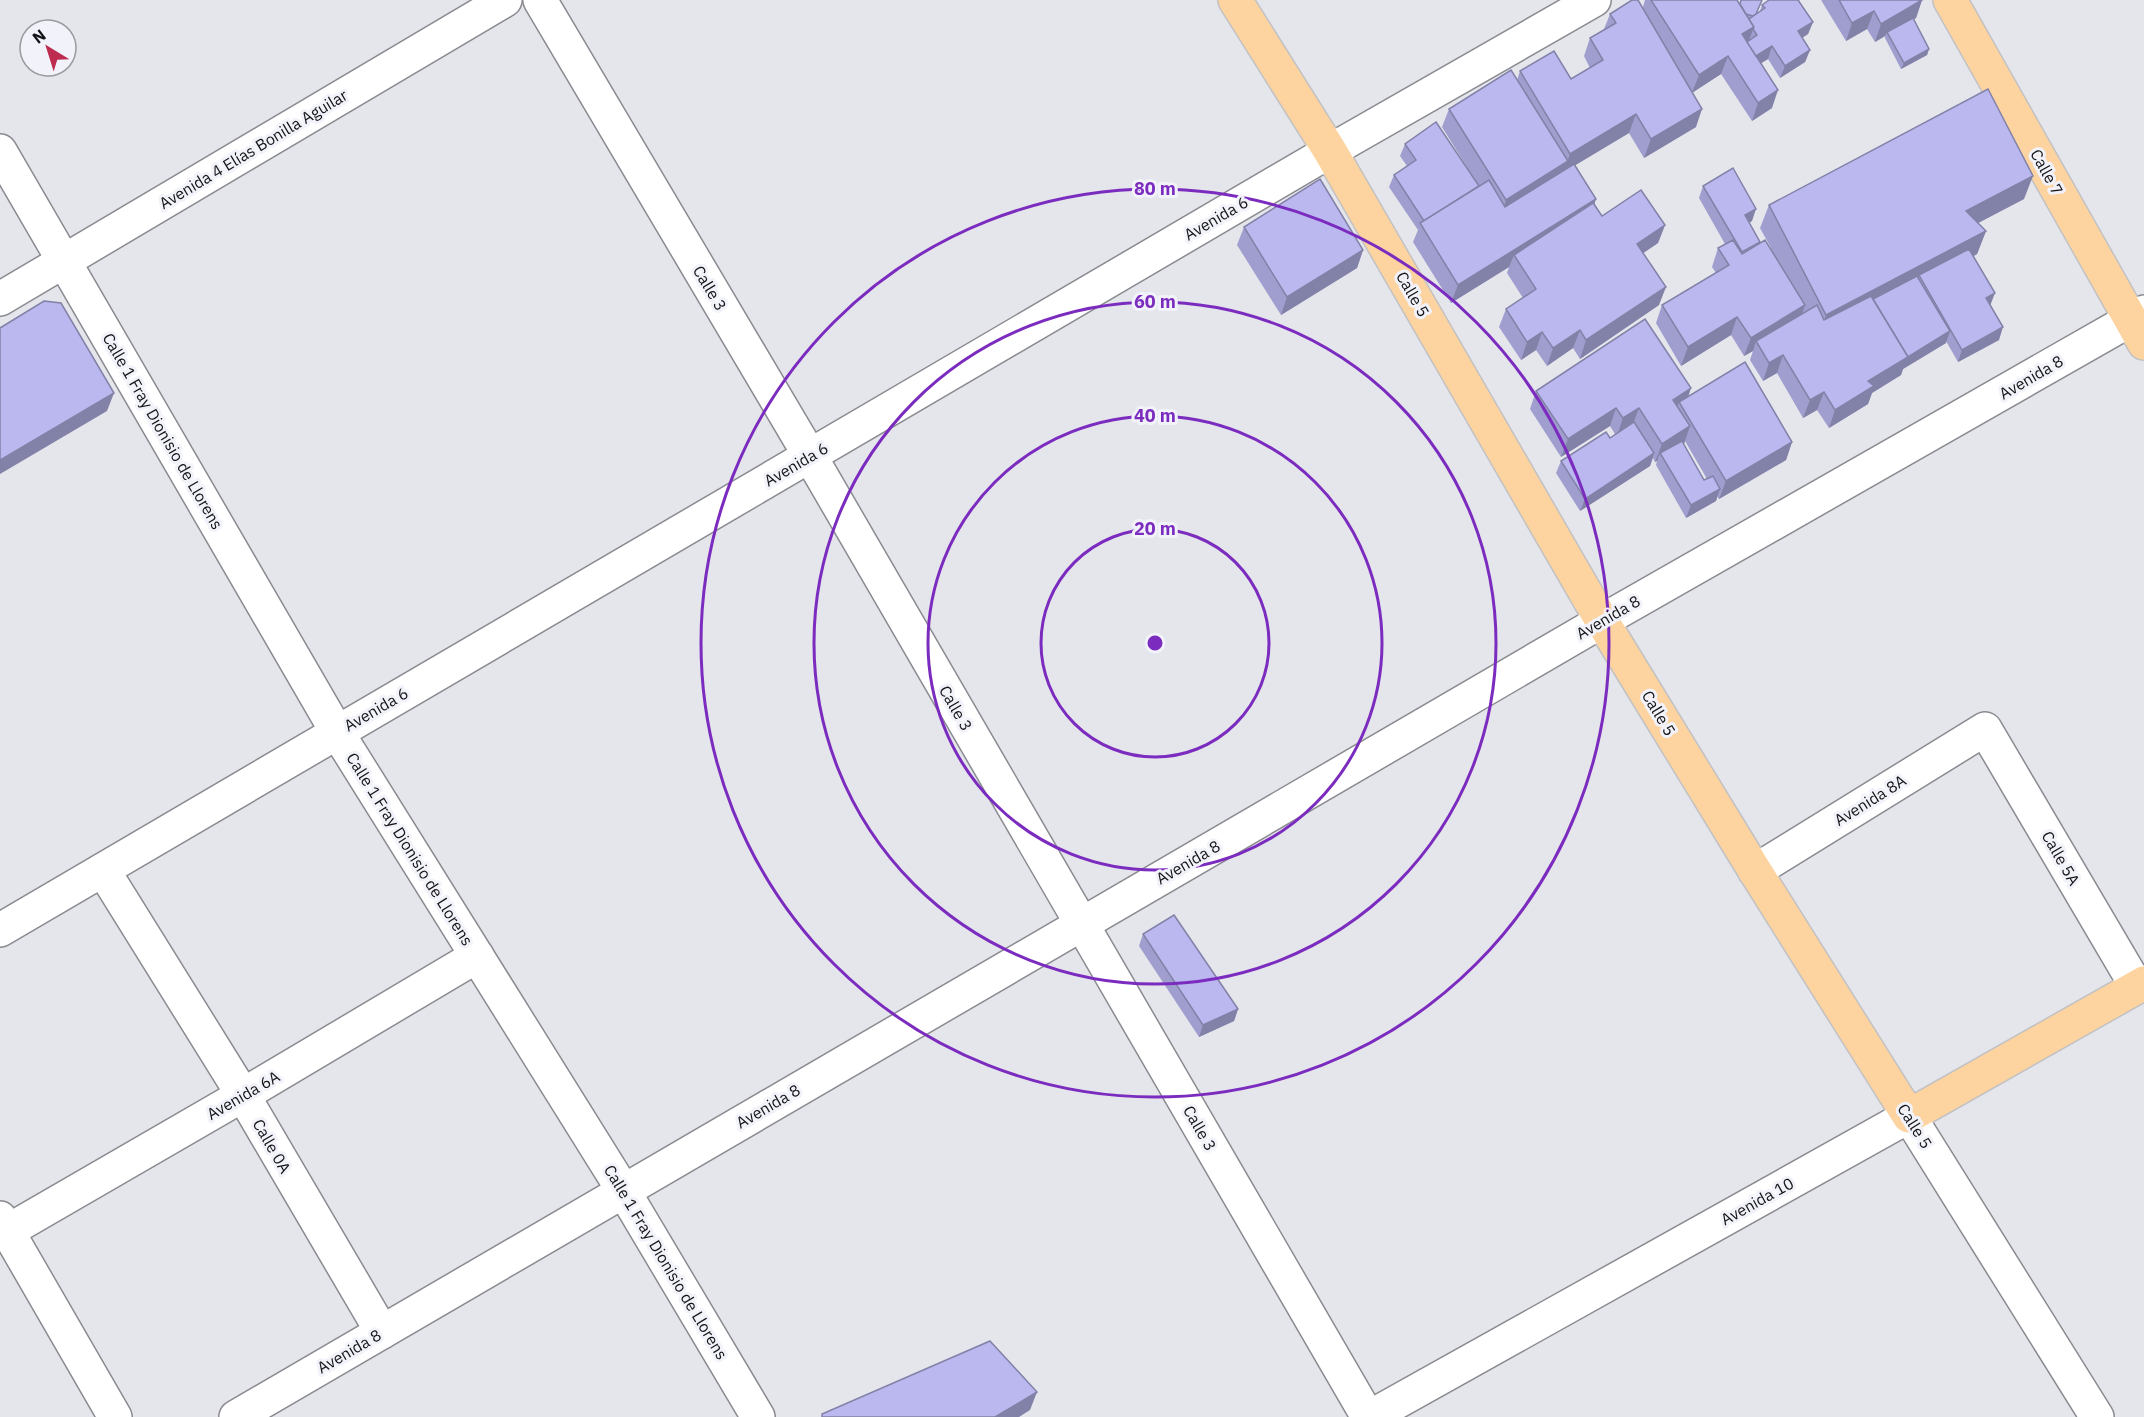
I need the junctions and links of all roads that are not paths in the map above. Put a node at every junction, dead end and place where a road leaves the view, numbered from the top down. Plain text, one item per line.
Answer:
1 (505, 0) edge
2 (540, 0) edge
3 (1235, 0) edge
4 (1594, 0) edge
5 (1950, 0) edge
6 (0, 151) edge
7 (1330, 151) junction
8 (64, 261) junction
9 (0, 298) edge
10 (2139, 325) edge
11 (810, 456) junction
12 (1602, 621) junction
13 (1985, 729) joint
14 (337, 732) junction
15 (103, 870) junction
16 (1755, 871) junction
17 (1081, 924) junction
18 (0, 930) edge
19 (477, 956) junction
20 (2140, 985) edge
21 (243, 1095) junction
22 (1909, 1116) junction
23 (623, 1190) junction
24 (4, 1225) edge
25 (382, 1332) junction
26 (115, 1417) edge
27 (236, 1417) edge
28 (758, 1417) edge
29 (1369, 1417) edge
30 (2097, 1417) edge

1 - 8 street, Avenida 4 Elías Bonilla Aguilar
2 - 11 street, Calle 3
3 - 7 main road, Calle 5
4 - 7 street, Avenida 6
5 - 10 main road, Calle 7
6 - 8 street, Calle 1 Fray Dionisio de Llorens
7 - 11 street, Avenida 6
7 - 12 main road, Calle 5
8 - 9 street, Avenida 4 Elías Bonilla Aguilar
8 - 14 street, Calle 1 Fray Dionisio de Llorens
10 - 12 street, Avenida 8
11 - 14 street, Avenida 6
11 - 17 street, Calle 3
12 - 16 main road, Calle 5
12 - 17 street, Avenida 8
13 - 16 street, Avenida 8A
13 - 20 street, Calle 5A
14 - 15 street, Avenida 6
14 - 19 street, Calle 1 Fray Dionisio de Llorens
15 - 18 street, Avenida 6
15 - 21 street, Calle 0A
16 - 22 main road, Calle 5
17 - 23 street, Avenida 8
17 - 29 street, Calle 3
19 - 21 street, Avenida 6A
19 - 23 street, Calle 1 Fray Dionisio de Llorens
20 - 22 main road, Avenida 10
21 - 24 street, Avenida 6A
21 - 25 street, Calle 0A
22 - 29 street, Avenida 10
22 - 30 street, Calle 5
23 - 25 street, Avenida 8
23 - 28 street, Calle 1 Fray Dionisio de Llorens
24 - 26 street
25 - 27 street, Avenida 8

